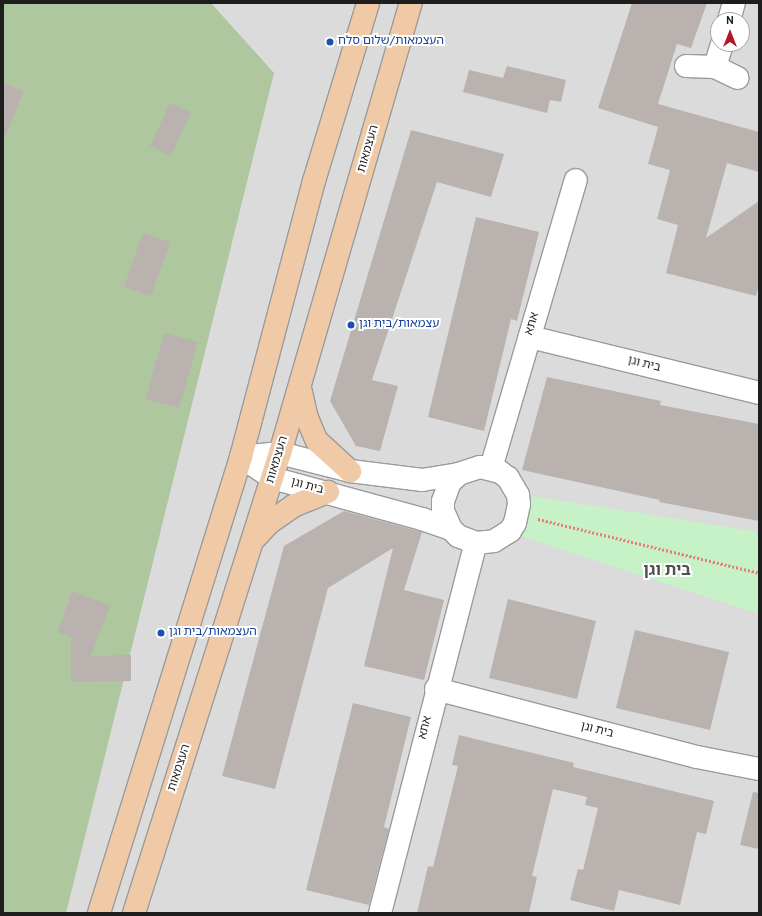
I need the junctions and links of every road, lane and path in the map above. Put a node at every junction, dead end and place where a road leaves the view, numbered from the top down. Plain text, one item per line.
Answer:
1 (368, 3) edge
2 (411, 3) edge
3 (720, 52) edge
4 (686, 66) dead end
5 (715, 68) junction
6 (738, 78) dead end
7 (576, 180) dead end
8 (530, 337) junction
9 (300, 386) junction
10 (759, 392) edge
11 (280, 453) junction
12 (241, 457) junction
13 (491, 468) junction
14 (350, 471) junction
15 (459, 474) junction
16 (272, 478) junction
17 (328, 492) junction
18 (518, 514) junction
19 (451, 529) junction
20 (252, 540) junction
21 (476, 543) junction
22 (759, 573) edge
23 (436, 689) junction
24 (759, 769) edge
25 (99, 913) edge
26 (134, 913) edge
27 (380, 913) edge

1 - 12 main road
2 - 9 main road, העצמאות
3 - 5 street
4 - 5 street
5 - 6 street
7 - 8 street, אתא
8 - 10 street, בית וגן
8 - 13 street, אתא
9 - 11 main road, העצמאות
9 - 14 main road
11 - 12 street
11 - 14 street
11 - 16 main road, העצמאות
12 - 16 street, בית וגן
12 - 25 main road
13 - 15 street
13 - 18 street
14 - 15 street
15 - 19 street
16 - 17 street, בית וגן
16 - 20 main road, העצמאות
17 - 19 street, בית וגן
17 - 20 main road
18 - 21 street
18 - 22 path
19 - 21 street
20 - 26 main road, העצמאות
21 - 23 street, אתא
23 - 24 street, בית וגן
23 - 27 street, אתא

